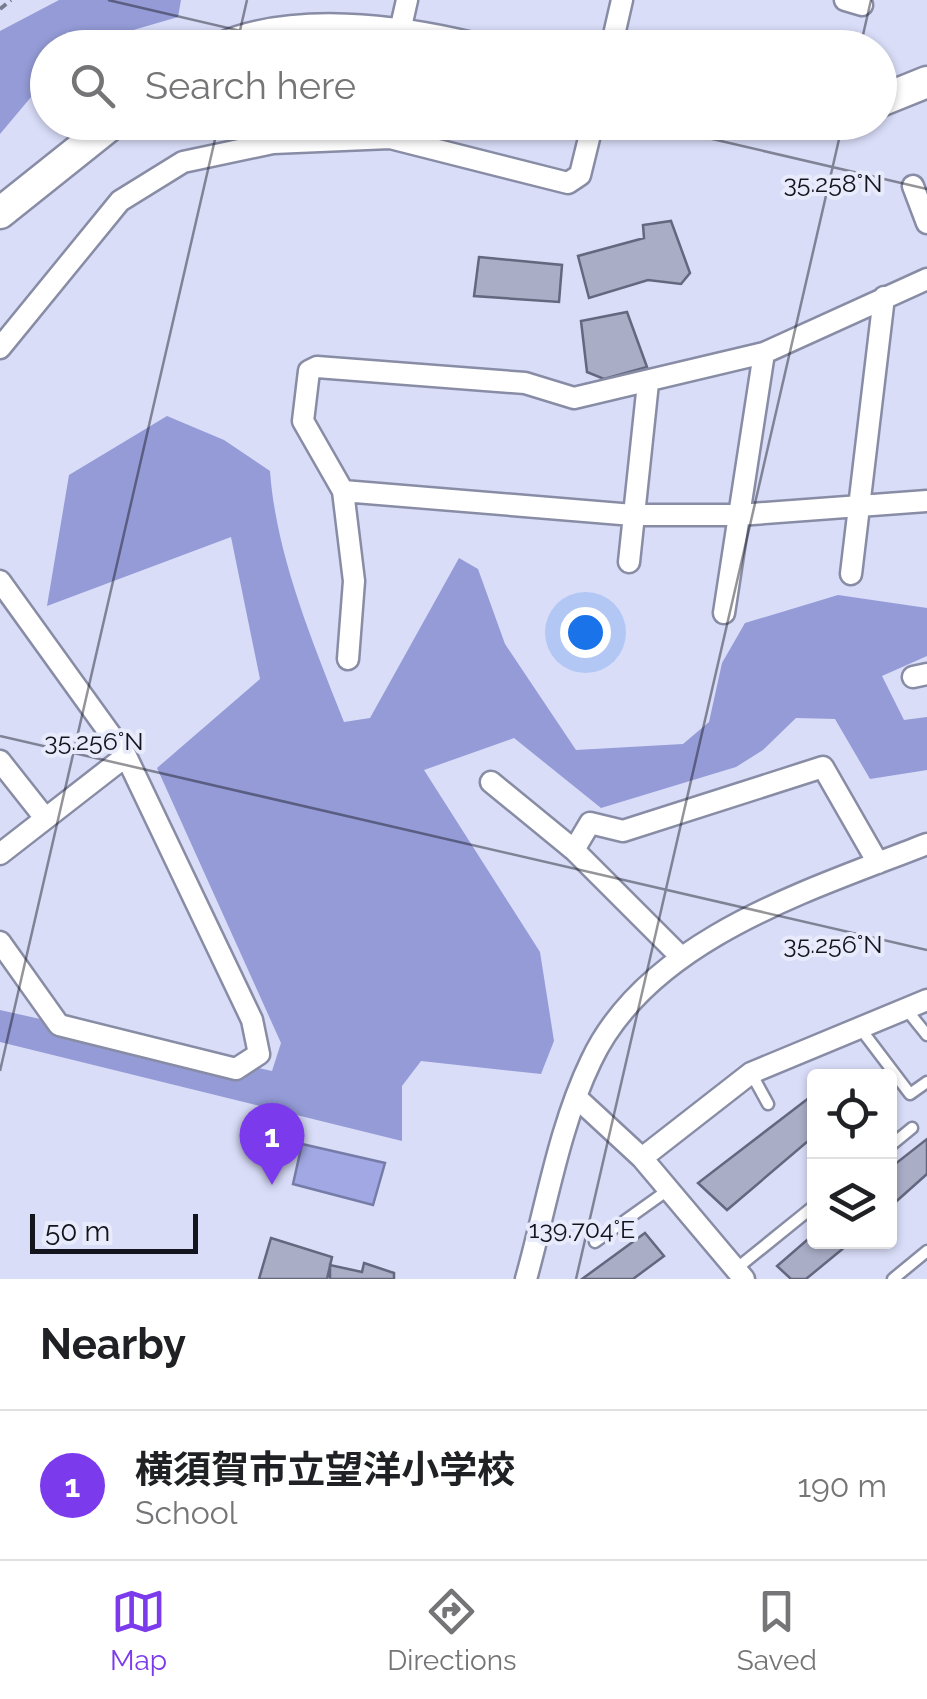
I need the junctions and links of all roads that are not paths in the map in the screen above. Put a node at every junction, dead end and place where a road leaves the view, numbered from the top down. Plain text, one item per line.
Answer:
1 (407, 0) edge
2 (622, 0) edge
3 (400, 30) edge
4 (615, 30) edge
5 (927, 82) edge
6 (897, 94) edge
7 (91, 140) edge
8 (251, 140) edge
9 (398, 140) edge
10 (589, 140) edge
11 (913, 186) dead end
12 (0, 213) edge
13 (927, 223) edge
14 (927, 279) edge
15 (884, 297) junction
16 (0, 348) edge
17 (764, 353) junction
18 (648, 384) junction
19 (343, 491) junction
20 (927, 501) edge
21 (858, 505) junction
22 (633, 514) junction
23 (739, 515) junction
24 (629, 562) dead end
25 (850, 574) dead end
26 (0, 581) edge
27 (724, 613) dead end
28 (348, 659) dead end
29 (126, 756) junction
30 (0, 761) edge
31 (491, 782) dead end
32 (45, 818) junction
33 (927, 844) edge
34 (574, 850) junction
35 (0, 854) edge
36 (878, 863) junction
37 (0, 942) edge
38 (680, 958) junction
39 (927, 1000) edge
40 (906, 1008) junction
41 (860, 1027) junction
42 (927, 1034) edge
43 (751, 1073) junction
44 (927, 1082) edge
45 (577, 1098) junction
46 (768, 1104) dead end
47 (912, 1128) dead end
48 (897, 1140) edge
49 (642, 1158) junction
50 (668, 1190) junction
51 (807, 1212) edge
52 (594, 1242) dead end
53 (927, 1251) edge
54 (740, 1274) edge
55 (526, 1279) edge
56 (893, 1279) edge

1 - 3 street
2 - 4 street
5 - 6 street
7 - 12 street
8 - 16 street
9 - 10 street
11 - 13 street
14 - 15 street
15 - 17 street
15 - 21 street
17 - 18 street
17 - 23 street
18 - 19 street
18 - 22 street
19 - 22 street
19 - 28 street
20 - 21 street
21 - 23 street
21 - 25 street
22 - 23 street
22 - 24 street
23 - 27 street
26 - 29 street
29 - 32 street
29 - 37 street
30 - 32 street
31 - 34 street
32 - 35 street
33 - 36 street
34 - 36 street
34 - 38 street
36 - 38 street
38 - 45 street
39 - 40 street
40 - 41 street
40 - 42 lane
41 - 43 street
41 - 44 lane
43 - 46 lane
43 - 49 street
45 - 49 street
45 - 55 street
47 - 48 lane
49 - 50 street
50 - 52 lane
50 - 54 street
51 - 54 lane
53 - 56 lane

